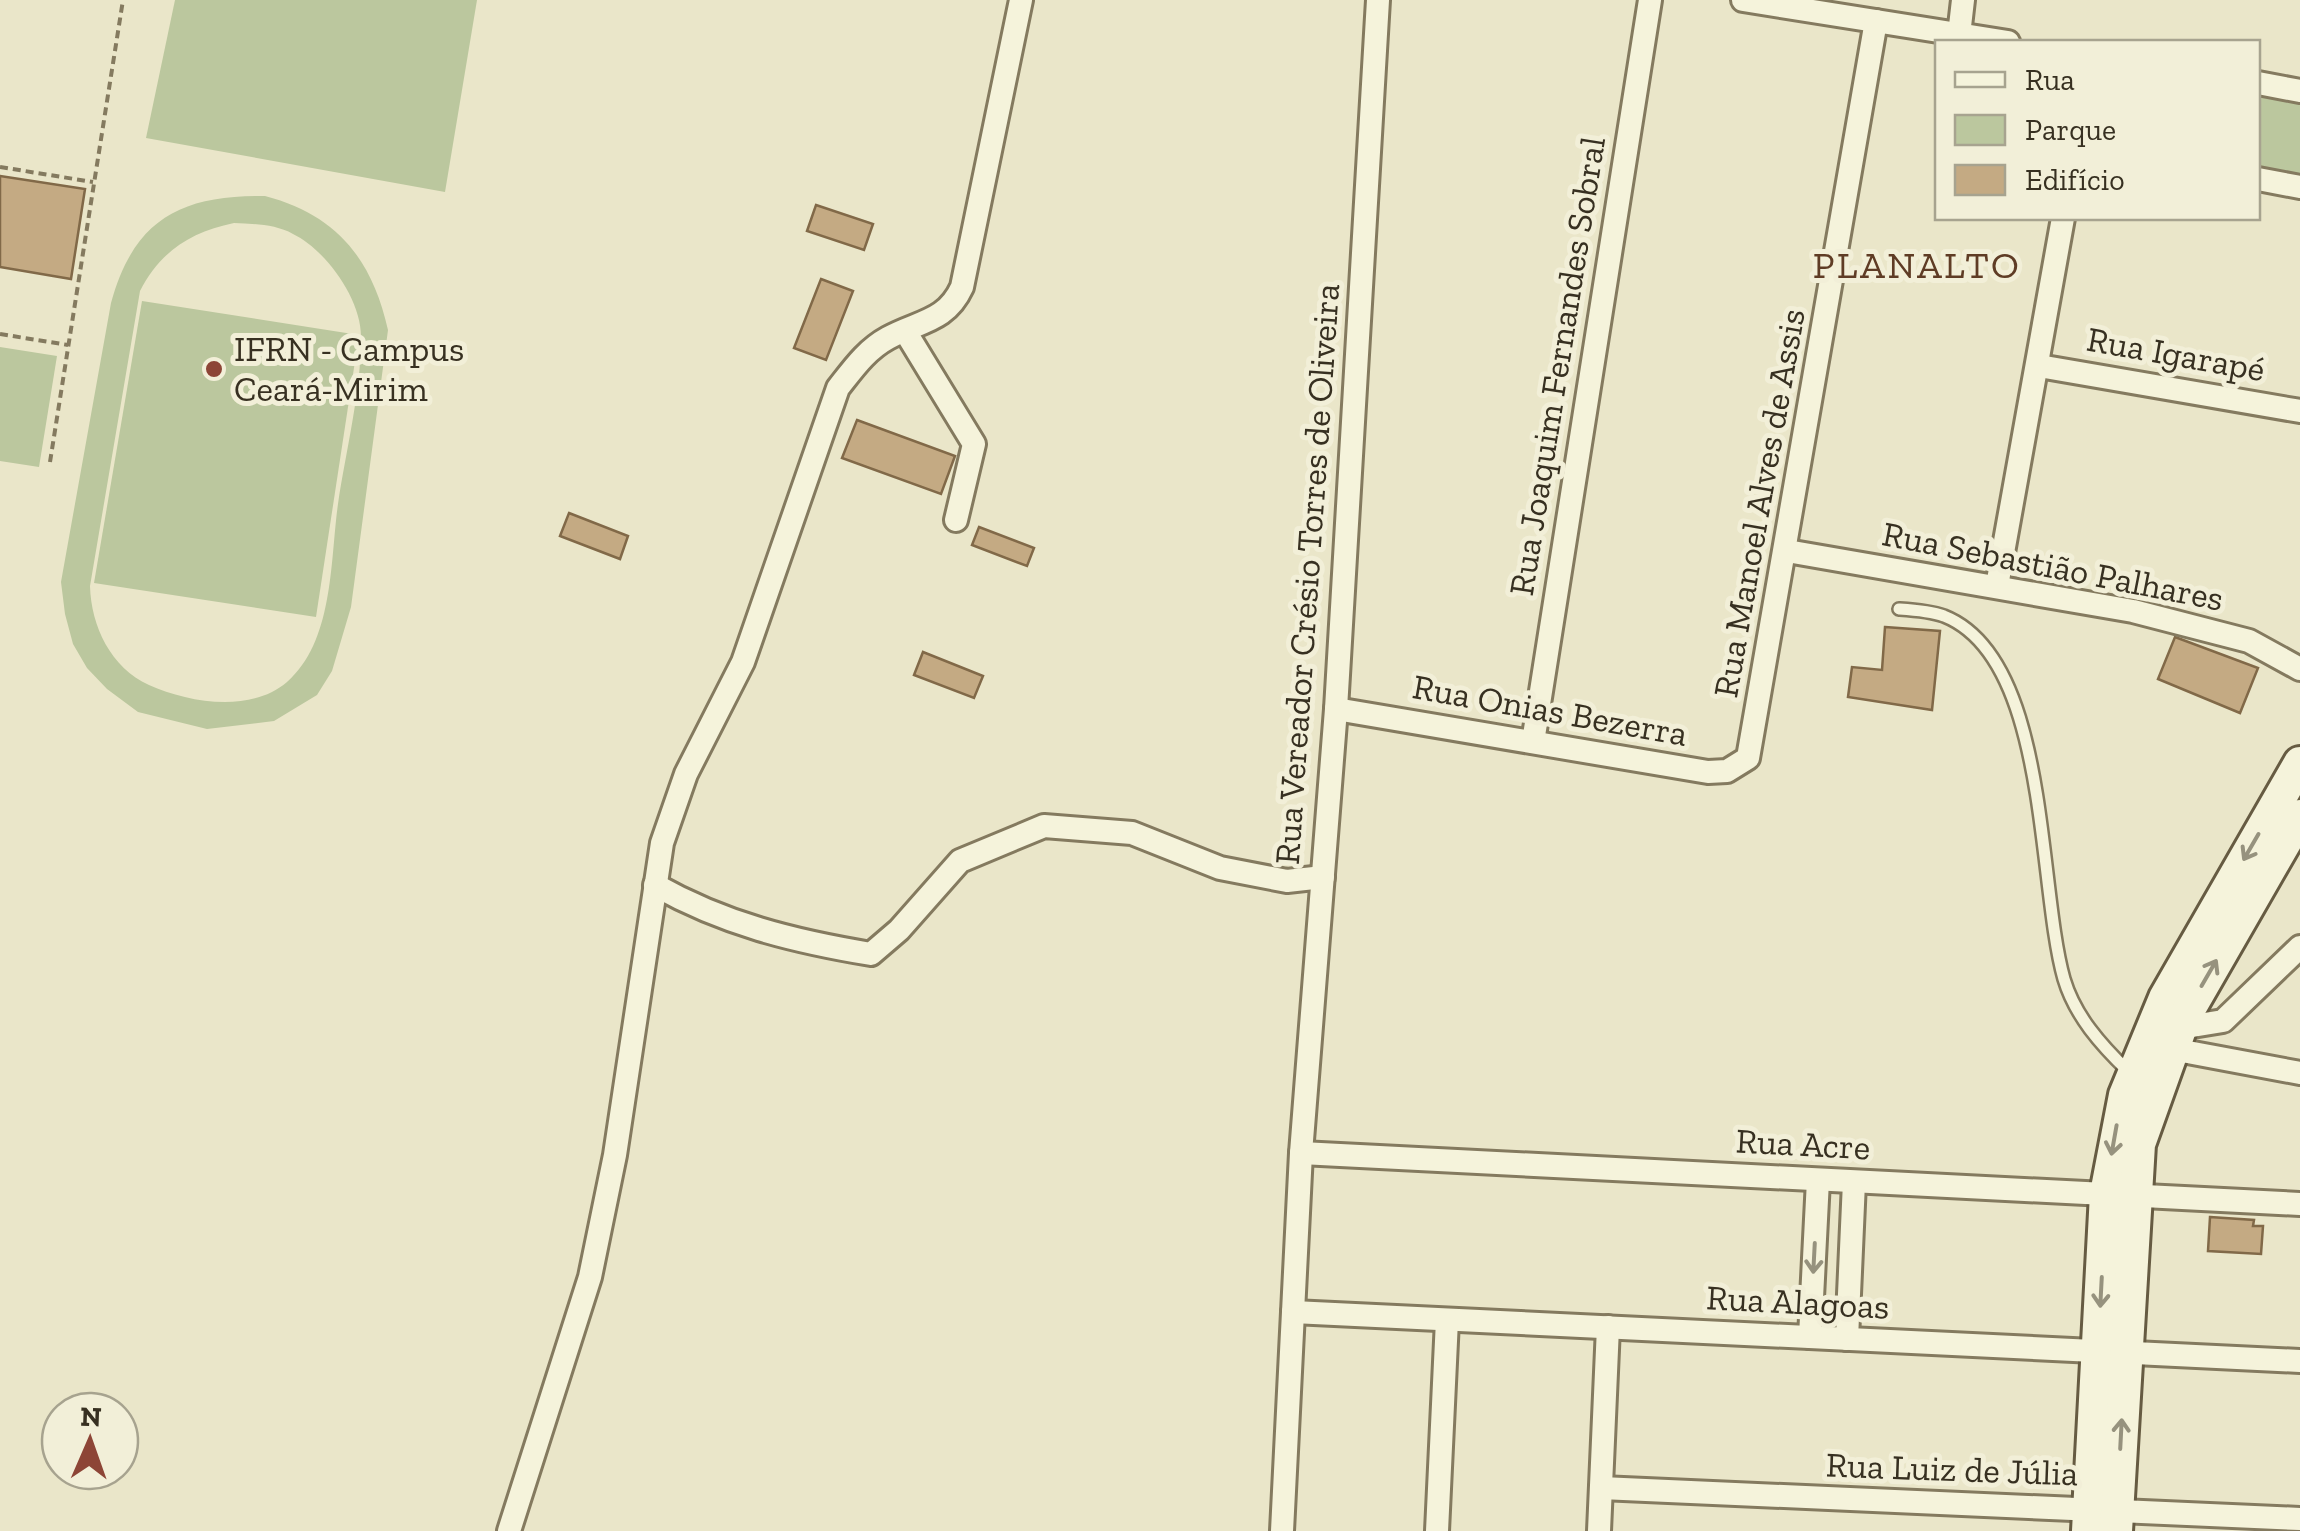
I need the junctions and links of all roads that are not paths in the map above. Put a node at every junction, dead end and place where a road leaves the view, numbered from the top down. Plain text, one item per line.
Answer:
1 (1021, 0) edge
2 (1378, 0) edge
3 (1650, 0) edge
4 (1743, 0) edge
5 (1964, 0) edge
6 (1876, 21) junction
7 (1959, 35) junction
8 (1994, 40) edge
9 (2260, 83) edge
10 (2300, 91) edge
11 (2260, 180) edge
12 (2300, 187) edge
13 (2063, 220) edge
14 (905, 331) junction
15 (2039, 366) junction
16 (2300, 412) edge
17 (956, 520) dead end
18 (1787, 552) junction
19 (1997, 586) junction
20 (1899, 609) dead end
21 (2300, 669) edge
22 (1336, 709) junction
23 (1533, 742) junction
24 (1748, 758) joint
25 (2300, 763) edge
26 (2300, 816) edge
27 (1323, 877) junction
28 (655, 885) junction
29 (2300, 946) edge
30 (2165, 1040) junction
31 (2131, 1074) junction
32 (2300, 1074) edge
33 (1302, 1153) junction
34 (1818, 1180) junction
35 (1854, 1182) junction
36 (2119, 1195) junction
37 (2300, 1204) edge
38 (1294, 1312) junction
39 (1447, 1320) junction
40 (1608, 1328) junction
41 (1810, 1337) junction
42 (1847, 1339) junction
43 (2111, 1352) junction
44 (2300, 1360) edge
45 (1601, 1488) junction
46 (2300, 1520) edge
47 (2103, 1521) edge
48 (510, 1531) edge
49 (1282, 1531) edge
50 (1437, 1531) edge
51 (1599, 1531) edge

1 - 14 street
2 - 22 street, Rua Vereador Crésio Torres de Oliveira
3 - 23 street, Rua Joaquim Fernandes Sobral
4 - 6 street
5 - 7 street
6 - 7 street
6 - 18 street, Rua Manoel Alves de Assis
7 - 8 street
9 - 10 street
11 - 12 street
13 - 15 street
14 - 17 street
14 - 28 street
15 - 16 street, Rua Igarapé
15 - 19 street
18 - 19 street, Rua Sebastião Palhares
18 - 24 street, Rua Manoel Alves de Assis
19 - 21 street, Rua Sebastião Palhares
20 - 31 lane
22 - 23 street, Rua Onias Bezerra
22 - 27 street, Rua Vereador Crésio Torres de Oliveira
23 - 24 street, Rua Onias Bezerra
25 -> 30 street
30 -> 26 street
27 - 28 street
27 - 33 street, Rua Vereador Crésio Torres de Oliveira
28 - 48 street
29 - 30 street
30 - 31 street
30 - 32 street
30 - 36 street
31 -> 36 street
33 - 34 street, Rua Acre
33 - 38 street, Rua Vereador Crésio Torres de Oliveira
34 - 35 street, Rua Acre
34 -> 41 street
35 - 36 street, Rua Acre
35 - 42 street
36 - 37 street, Rua Acre
36 - 43 street
38 - 39 street, Rua Alagoas
38 - 49 street, Rua Vereador Crésio Torres de Oliveira
39 - 40 street, Rua Alagoas
39 - 50 street
40 - 41 street, Rua Alagoas
40 - 45 street
41 - 42 street, Rua Alagoas
42 - 43 street, Rua Alagoas
43 - 44 street, Rua Alagoas
43 - 47 street
45 - 47 street, Rua Luiz de Júlia
45 - 51 street
46 - 47 street, Rua Luiz de Júlia

